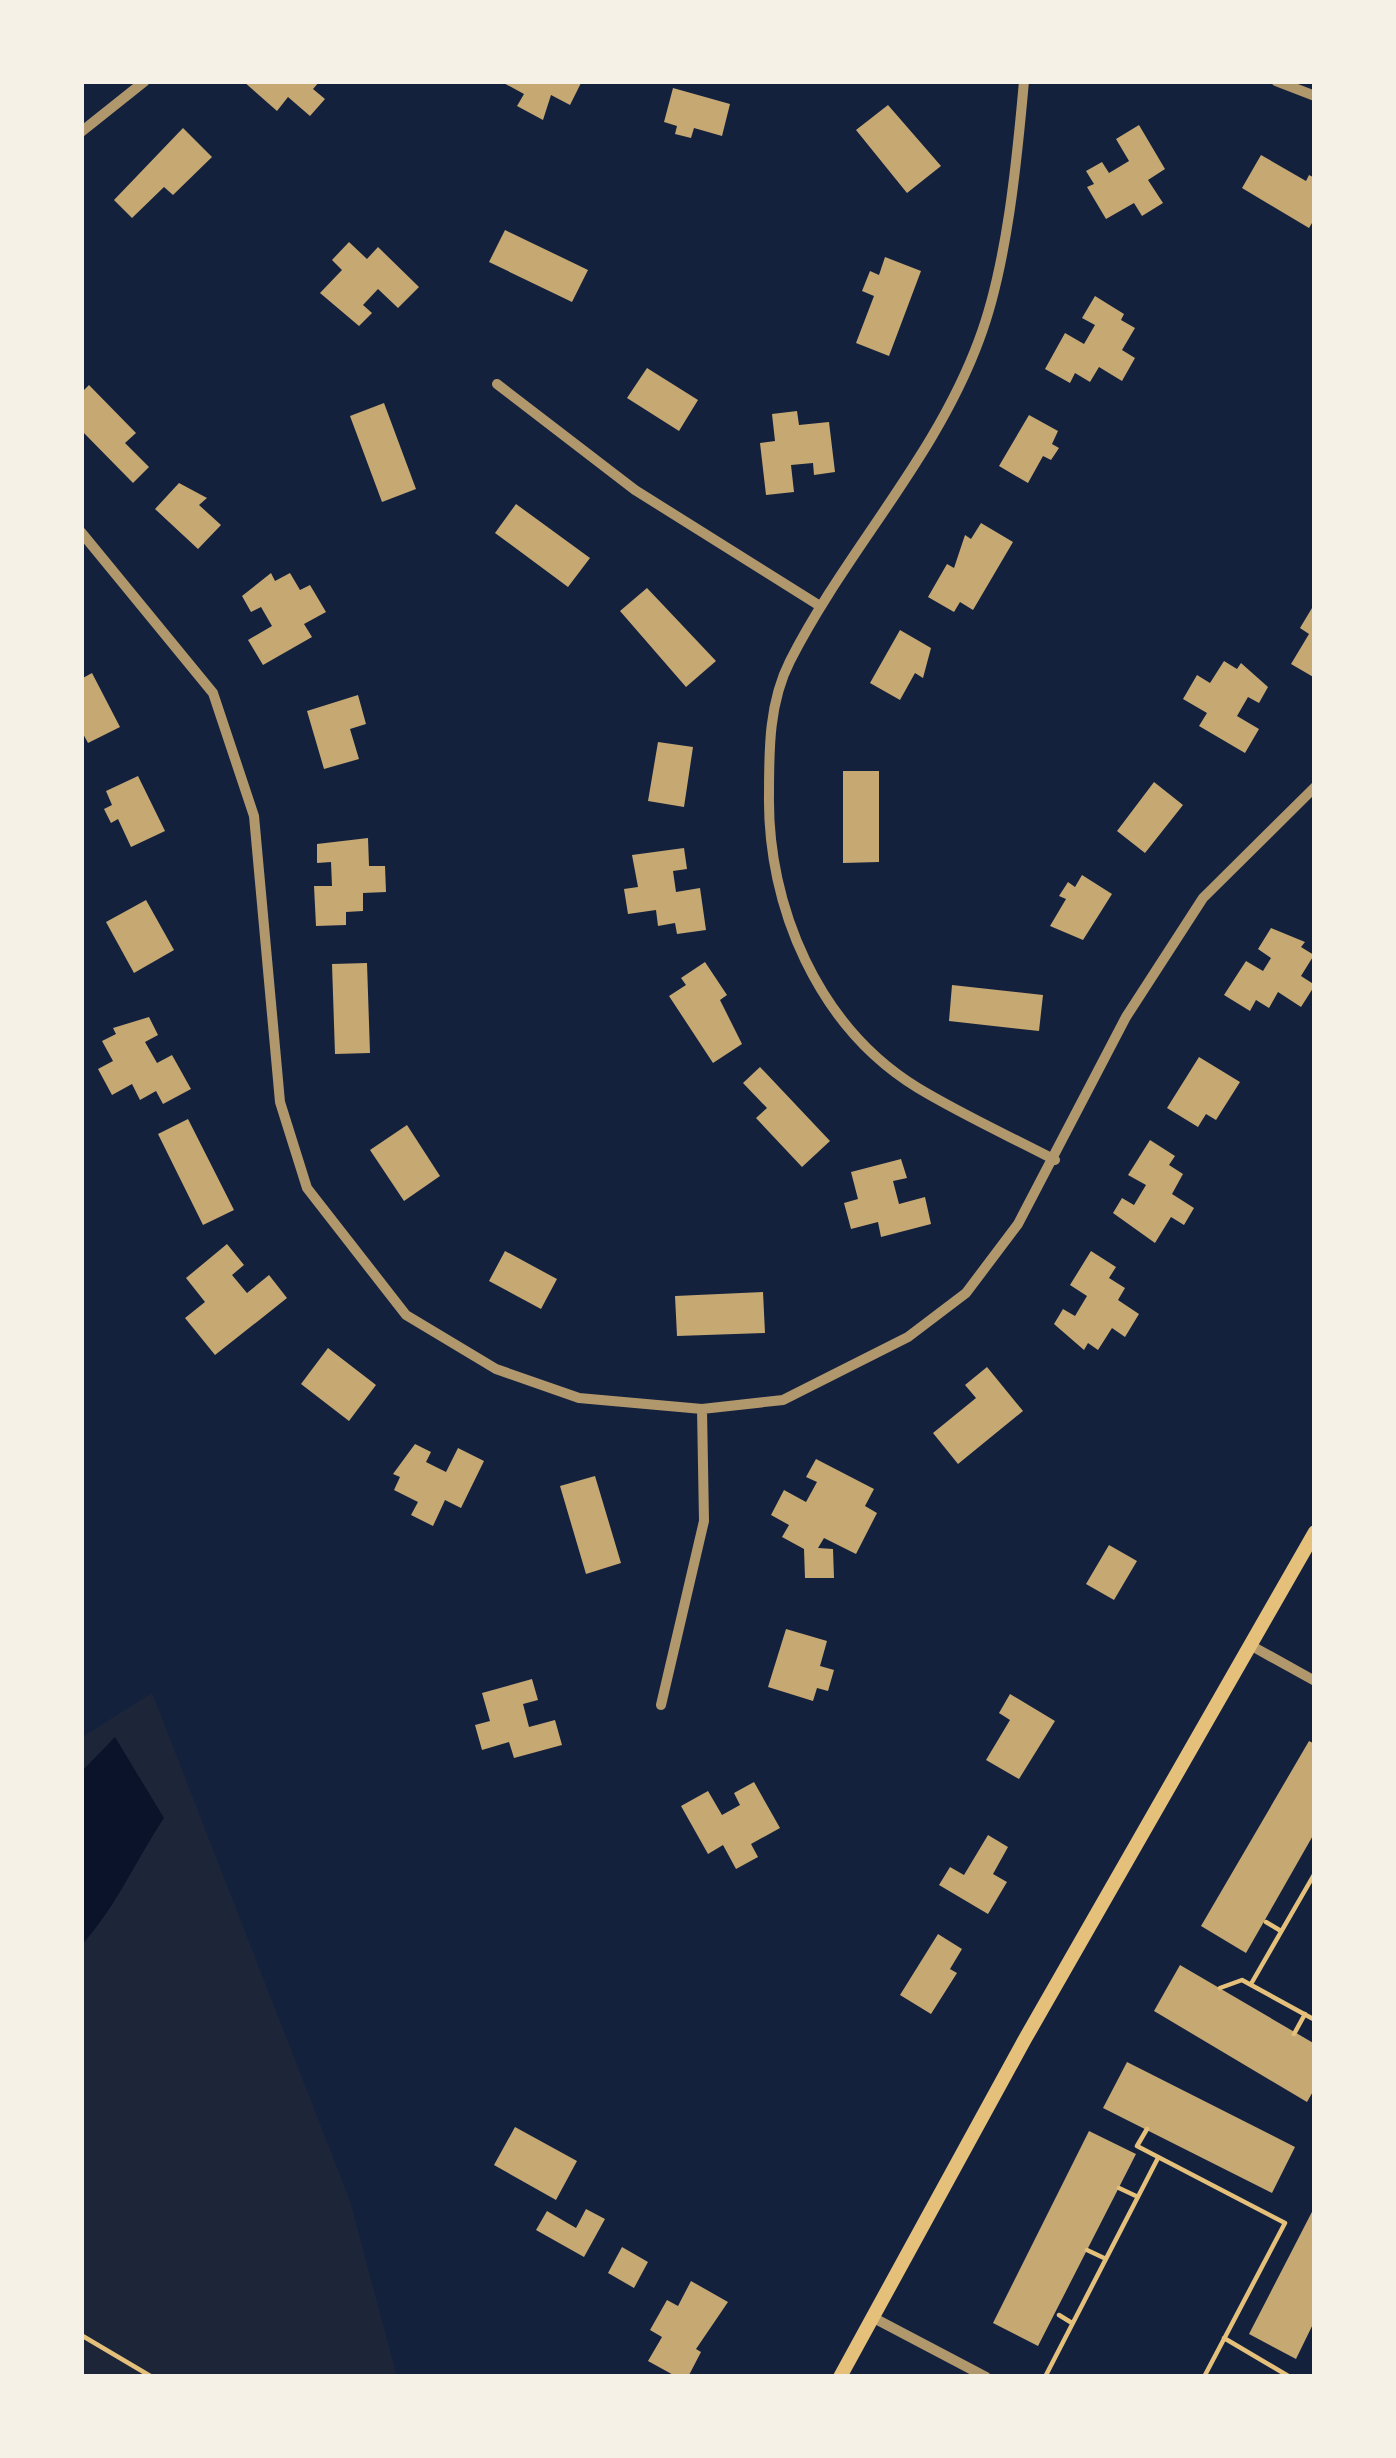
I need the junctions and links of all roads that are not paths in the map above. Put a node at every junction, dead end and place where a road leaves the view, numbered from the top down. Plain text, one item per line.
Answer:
1 (145, 81) edge
2 (1024, 81) edge
3 (1276, 81) edge
4 (1315, 96) edge
5 (81, 132) edge
6 (497, 384) dead end
7 (81, 532) edge
8 (820, 606) junction
9 (1315, 787) edge
10 (1054, 1160) junction
11 (702, 1409) junction
12 (1315, 1532) edge
13 (1250, 1645) junction
14 (1315, 1681) edge
15 (661, 1705) dead end
16 (872, 2317) junction
17 (840, 2377) edge
18 (986, 2377) edge

1 - 5 street
2 - 8 street
3 - 4 street
6 - 8 street
7 - 11 street
8 - 10 street
9 - 10 street
10 - 11 street
11 - 15 street
12 - 13 main road
13 - 14 street
13 - 16 main road
16 - 17 main road
16 - 18 street

